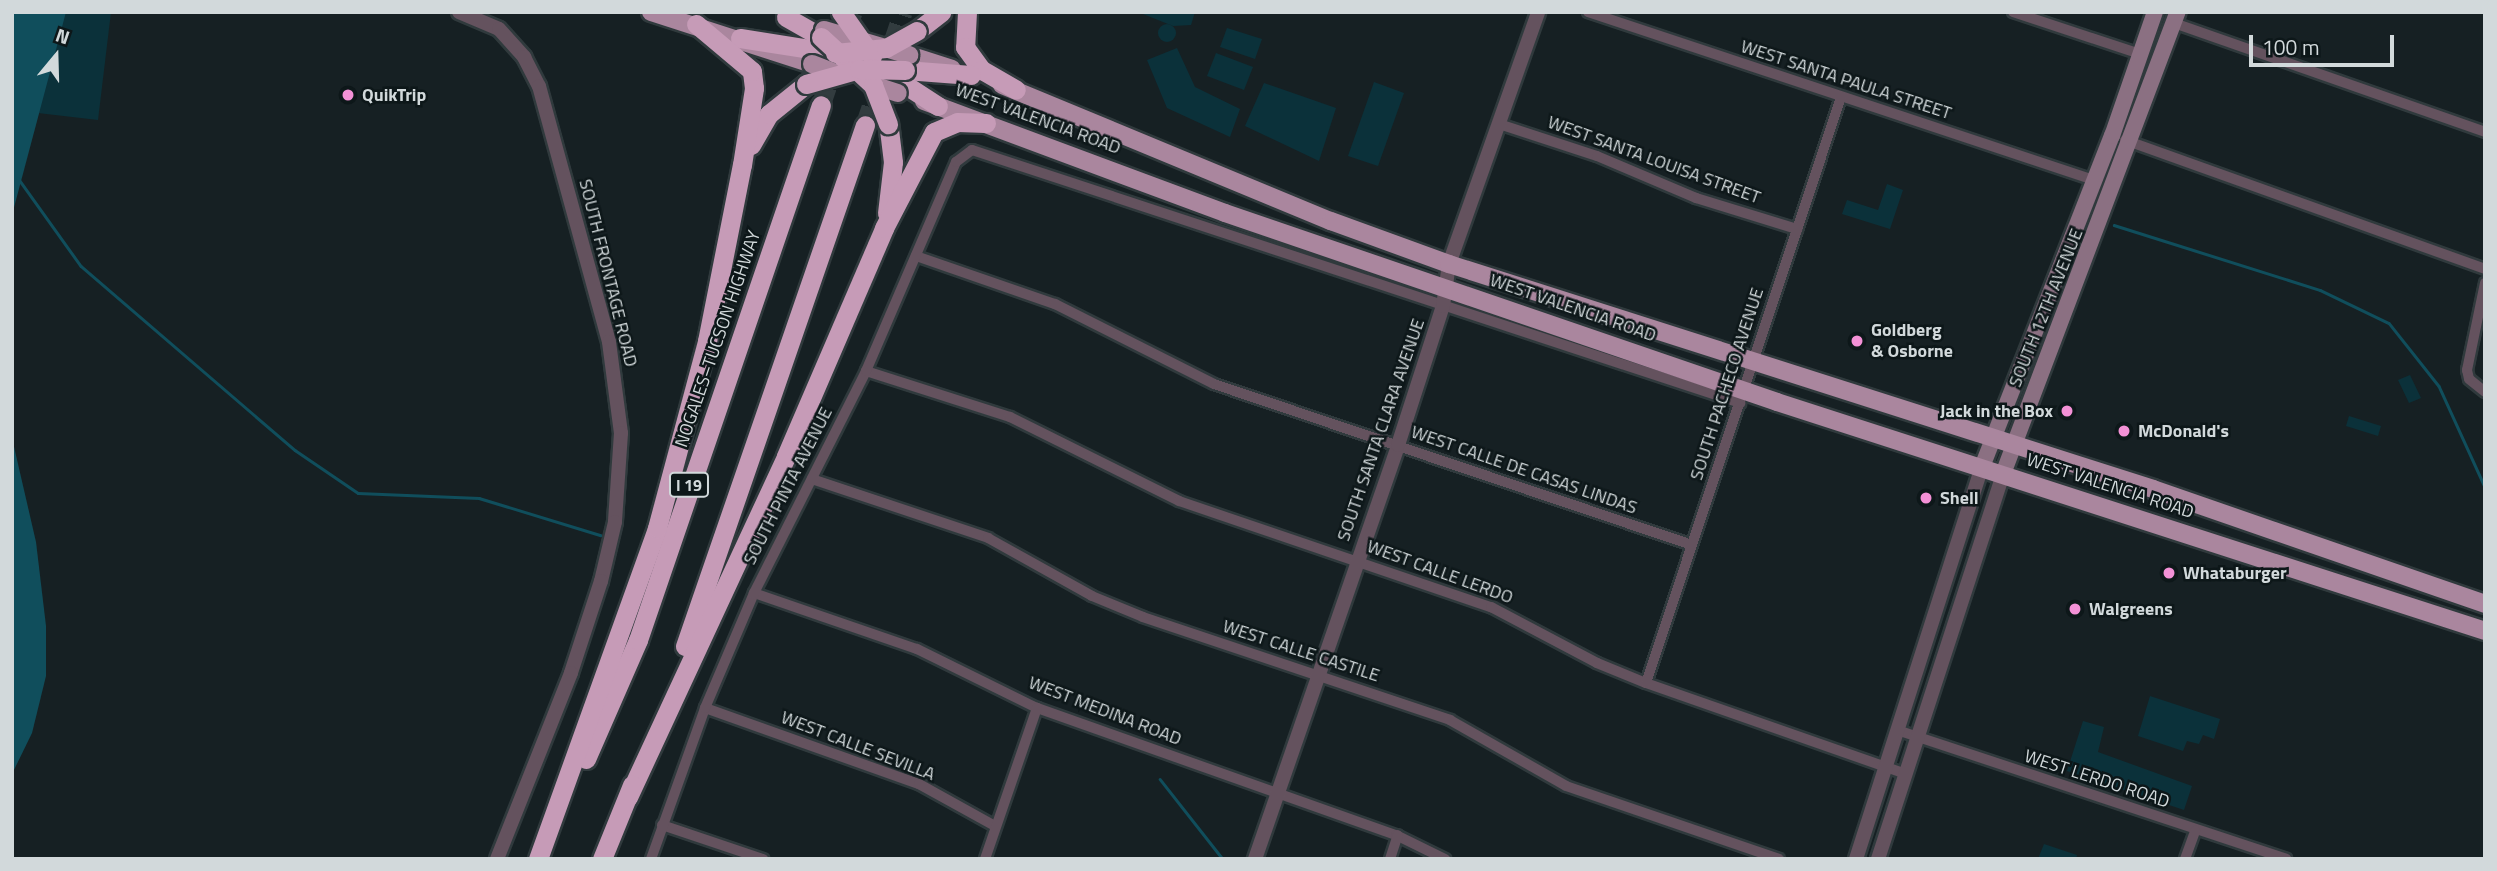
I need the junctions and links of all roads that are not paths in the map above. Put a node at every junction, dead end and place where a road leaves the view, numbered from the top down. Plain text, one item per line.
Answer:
1 (459, 12) edge
2 (651, 12) edge
3 (841, 12) edge
4 (941, 12) edge
5 (967, 12) edge
6 (1538, 12) edge
7 (1588, 12) edge
8 (2013, 12) edge
9 (2155, 12) edge
10 (779, 14) edge
11 (2176, 18) edge
12 (696, 24) junction
13 (740, 38) joint
14 (819, 45) junction
15 (861, 53) junction
16 (2140, 54) junction
17 (885, 58) junction
18 (836, 73) junction
19 (903, 75) junction
20 (971, 75) joint
21 (873, 85) junction
22 (1016, 90) junction
23 (1841, 97) junction
24 (821, 105) tunnel mouth
25 (938, 106) joint
26 (986, 123) junction
27 (1499, 124) junction
28 (865, 125) tunnel mouth
29 (2485, 132) edge
30 (2112, 136) junction
31 (2132, 142) junction
32 (982, 152) joint
33 (742, 165) junction
34 (2094, 180) junction
35 (2078, 219) junction
36 (884, 228) junction
37 (1797, 229) junction
38 (2087, 254) junction
39 (916, 256) junction
40 (1449, 264) junction
41 (2485, 269) edge
42 (2485, 283) edge
43 (1446, 286) junction
44 (1443, 306) junction
45 (1753, 359) junction
46 (866, 371) junction
47 (2485, 392) edge
48 (1742, 396) junction
49 (1992, 437) junction
50 (2014, 444) junction
51 (1398, 445) junction
52 (1982, 467) junction
53 (2003, 474) junction
54 (812, 480) junction
55 (2289, 539) junction
56 (1692, 545) junction
57 (1357, 560) junction
58 (2280, 562) junction
59 (754, 593) junction
60 (2485, 604) edge
61 (2485, 631) edge
62 (1318, 675) junction
63 (1646, 683) junction
64 (705, 708) junction
65 (1037, 708) junction
66 (1897, 730) junction
67 (1916, 737) junction
68 (1884, 766) junction
69 (1903, 774) junction
70 (1277, 793) junction
71 (628, 797) junction
72 (662, 825) junction
73 (995, 826) junction
74 (2195, 831) junction
75 (1398, 835) junction
76 (497, 859) edge
77 (540, 859) edge
78 (602, 859) edge
79 (651, 859) edge
80 (763, 859) edge
81 (985, 859) edge
82 (1255, 859) edge
83 (1390, 859) edge
84 (1445, 859) edge
85 (1779, 859) edge
86 (1856, 859) edge
87 (1878, 859) edge
88 (2185, 859) edge
89 (2286, 859) edge

1 - 76 street, SOUTH FRONTAGE ROAD
2 - 12 main road
3 - 15 highway, bridge
4 - 17 highway, bridge
5 - 22 highway
6 - 27 street, SOUTH SANTA CLARA AVENUE
7 - 23 street, WEST SANTA PAULA STREET
8 - 16 street
9 - 16 main road, SOUTH 12TH AVENUE
10 - 14 highway
11 - 29 street
11 - 31 main road, SOUTH 12TH AVENUE
12 - 13 main road
12 - 33 highway
13 - 14 highway
14 - 15 main road, bridge
14 - 15 highway, bridge
14 - 18 main road, bridge
15 - 17 highway, bridge
15 - 17 main road, bridge
15 - 18 highway, bridge
15 - 21 highway, bridge
16 - 30 main road, SOUTH 12TH AVENUE
17 - 19 highway
17 - 19 main road, bridge
18 - 21 main road, bridge
18 - 33 highway, bridge
19 - 20 highway
19 - 21 main road, bridge
19 - 25 highway
20 - 22 main road, WEST VALENCIA ROAD
21 - 36 highway, bridge
22 - 40 main road, WEST VALENCIA ROAD
23 - 34 street, WEST SANTA PAULA STREET
23 - 37 street, SOUTH PACHECO AVENUE
24 - 77 highway, NOGALES–TUCSON HIGHWAY / I 19
25 - 26 main road, WEST VALENCIA ROAD
26 - 36 highway
26 - 43 main road, WEST VALENCIA ROAD
27 - 37 street, WEST SANTA LOUISA STREET
27 - 40 street, SOUTH SANTA CLARA AVENUE
28 - 71 highway
30 - 31 street
30 - 34 main road, SOUTH 12TH AVENUE
31 - 38 main road, SOUTH 12TH AVENUE
31 - 41 street
32 - 39 street, SOUTH PINTA AVENUE
32 - 44 street, WEST VALENCIA ROAD
33 - 77 highway
34 - 35 main road, SOUTH 12TH AVENUE
35 - 38 main road
35 - 49 main road, SOUTH 12TH AVENUE
36 - 71 highway
37 - 45 street, SOUTH PACHECO AVENUE
38 - 50 main road, SOUTH 12TH AVENUE
39 - 46 street, SOUTH PINTA AVENUE
39 - 51 street, WEST CALLE DE CASAS LINDAS
40 - 43 street, SOUTH SANTA CLARA AVENUE
40 - 45 main road, WEST VALENCIA ROAD
42 - 47 street
43 - 44 street, SOUTH SANTA CLARA AVENUE
43 - 48 main road, WEST VALENCIA ROAD
44 - 48 street, WEST VALENCIA ROAD
44 - 51 street, SOUTH SANTA CLARA AVENUE
45 - 48 street, SOUTH PACHECO AVENUE
45 - 49 main road, WEST VALENCIA ROAD
46 - 54 street, SOUTH PINTA AVENUE
46 - 57 street, WEST CALLE LERDO
48 - 52 main road, WEST VALENCIA ROAD
48 - 56 street, SOUTH PACHECO AVENUE
49 - 50 main road, WEST VALENCIA ROAD
49 - 52 main road, SOUTH 12TH AVENUE
50 - 53 main road, SOUTH 12TH AVENUE
50 - 55 main road, WEST VALENCIA ROAD
51 - 56 street, WEST CALLE DE CASAS LINDAS
51 - 57 street, SOUTH SANTA CLARA AVENUE
52 - 53 main road, WEST VALENCIA ROAD
52 - 66 street, SOUTH 12TH AVENUE
53 - 58 main road, WEST VALENCIA ROAD
53 - 67 street, SOUTH 12TH AVENUE
54 - 59 street, SOUTH PINTA AVENUE
54 - 62 street, WEST CALLE CASTILE
55 - 58 main road
55 - 60 main road, WEST VALENCIA ROAD
56 - 63 street, SOUTH PACHECO AVENUE
57 - 62 street, SOUTH SANTA CLARA AVENUE
57 - 63 street, WEST CALLE LERDO
58 - 61 main road, WEST VALENCIA ROAD
59 - 64 street, SOUTH PINTA AVENUE
59 - 65 street, WEST MEDINA ROAD
62 - 70 street, SOUTH SANTA CLARA AVENUE
62 - 85 street, WEST CALLE CASTILE
63 - 68 street, WEST CALLE LERDO
64 - 72 street, SOUTH PINTA AVENUE
64 - 73 street, WEST CALLE SEVILLA
65 - 70 street, WEST MEDINA ROAD
65 - 73 street
66 - 67 street, WEST LERDO ROAD
66 - 68 street, SOUTH 12TH AVENUE
67 - 69 street, SOUTH 12TH AVENUE
67 - 74 street, WEST LERDO ROAD
68 - 69 street, WEST CALLE LERDO
68 - 86 street, SOUTH 12TH AVENUE
69 - 87 street, SOUTH 12TH AVENUE
70 - 75 street, WEST MEDINA ROAD
70 - 82 street, SOUTH SANTA CLARA AVENUE
71 - 78 highway
72 - 79 street, SOUTH PINTA AVENUE
72 - 80 street
73 - 81 street
74 - 88 street
74 - 89 street, WEST LERDO ROAD
75 - 83 street
75 - 84 street, WEST MEDINA ROAD

